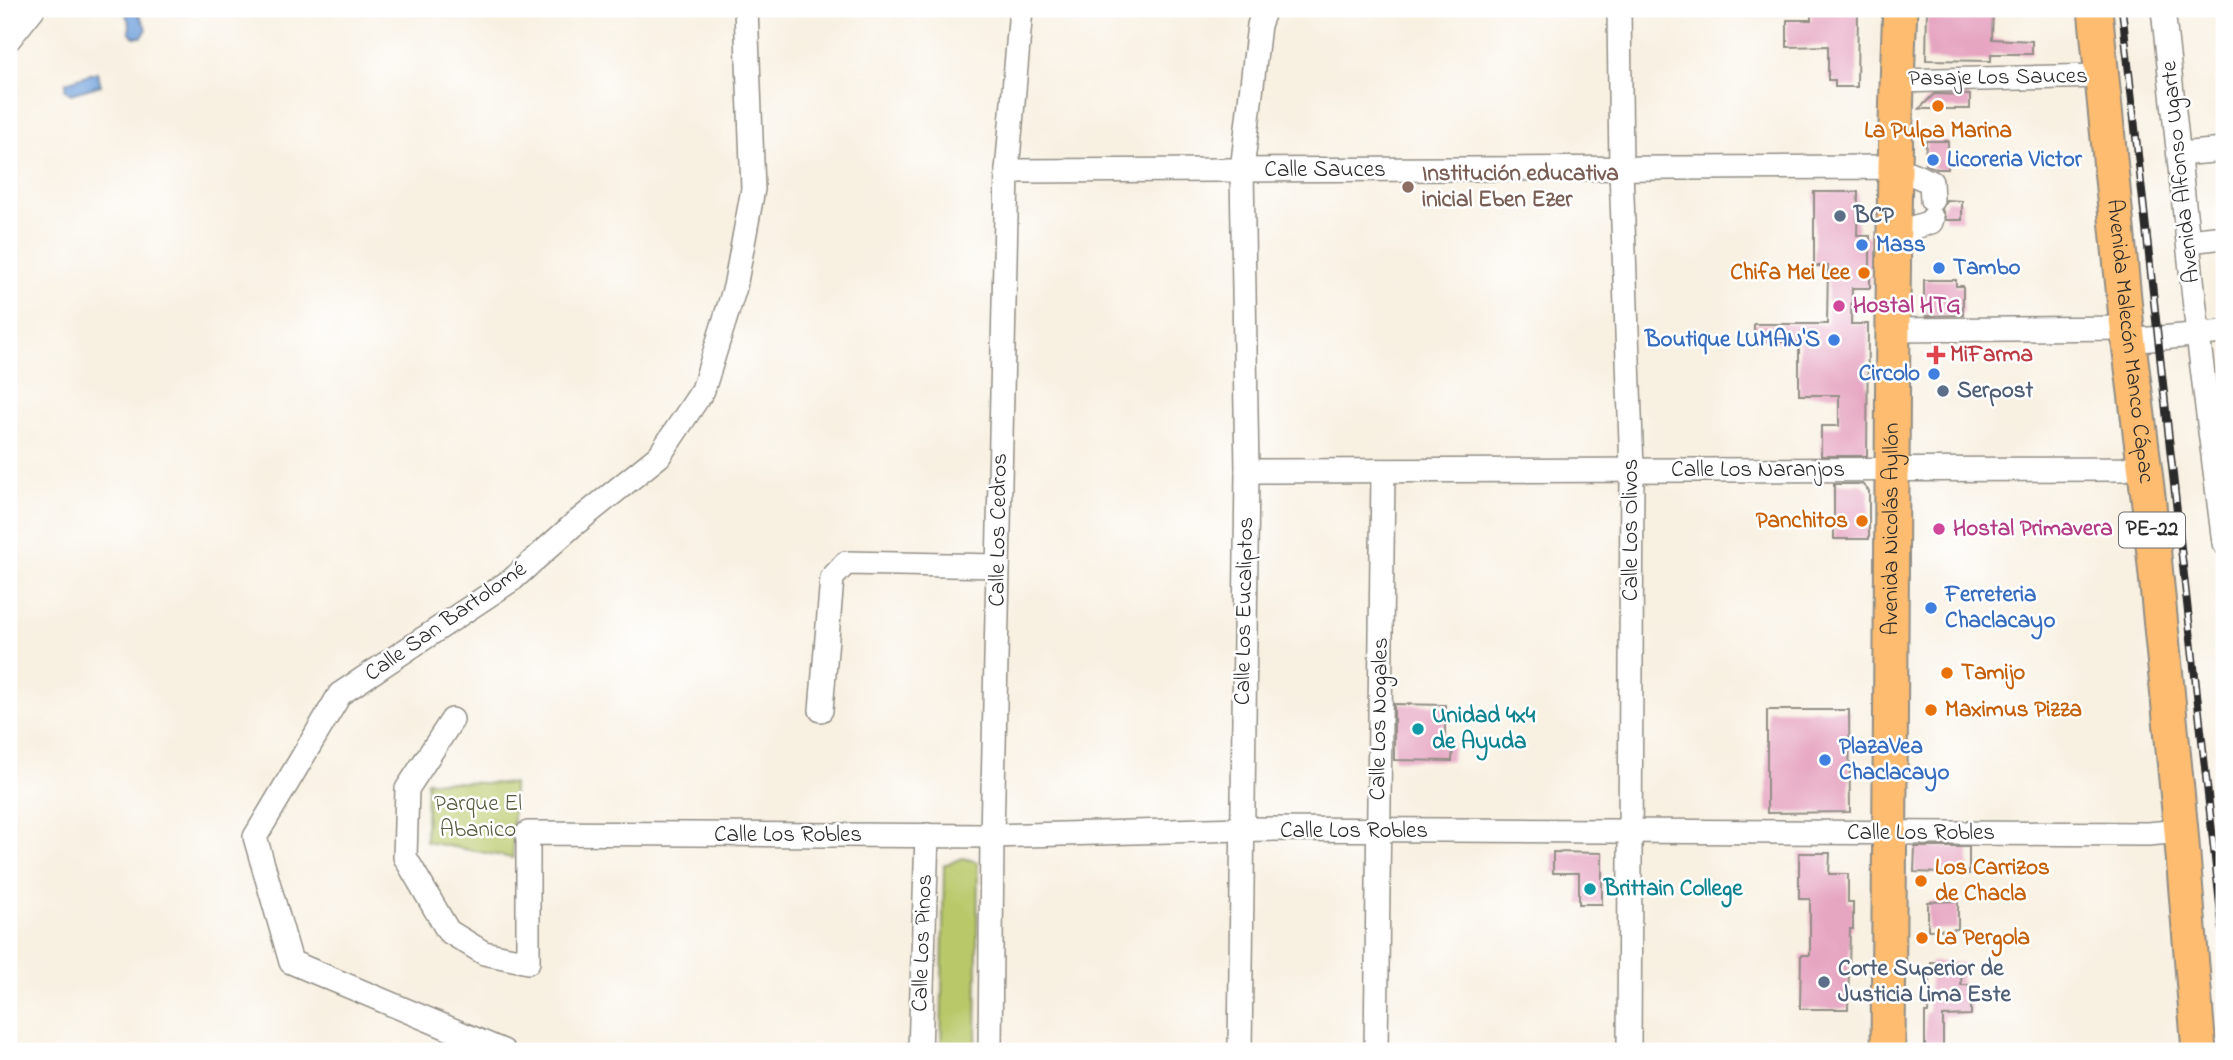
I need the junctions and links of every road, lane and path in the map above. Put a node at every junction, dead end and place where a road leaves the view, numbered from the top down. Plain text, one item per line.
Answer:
1 (33, 9) edge
2 (746, 9) edge
3 (1021, 9) edge
4 (1265, 9) edge
5 (1619, 9) edge
6 (1900, 9) edge
7 (2095, 9) edge
8 (2163, 9) edge
9 (9, 39) edge
10 (2101, 76) junction
11 (1896, 80) junction
12 (2224, 150) edge
13 (2179, 154) junction
14 (1895, 167) junction
15 (1620, 169) junction
16 (1242, 170) junction
17 (1007, 171) junction
18 (1894, 234) junction
19 (2224, 237) edge
20 (2189, 241) junction
21 (1893, 330) junction
22 (2224, 332) edge
23 (2128, 335) junction
24 (2198, 335) junction
25 (2143, 465) junction
26 (1632, 469) junction
27 (1247, 471) junction
28 (1382, 471) junction
29 (1891, 471) junction
30 (2224, 536) edge
31 (998, 566) junction
32 (821, 710) dead end
33 (452, 720) dead end
34 (1241, 830) junction
35 (1379, 831) junction
36 (1631, 831) junction
37 (2181, 831) junction
38 (1891, 833) junction
39 (927, 835) junction
40 (992, 836) junction
41 (503, 1051) edge
42 (920, 1051) edge
43 (990, 1051) edge
44 (1240, 1051) edge
45 (1376, 1051) edge
46 (1629, 1051) edge
47 (1888, 1051) edge
48 (2199, 1051) edge

1 - 9 street
2 - 41 street, Calle San Bartolomé
3 - 17 street, Calle Los Cedros
4 - 16 street, Calle Los Eucaliptos
5 - 15 street, Calle Los Olivos
6 - 11 highway, Avenida Nicolás Ayllón
7 - 10 highway, Avenida Malecón Manco Cápac / PE-22
8 - 13 street, Avenida Alfonso Ugarte
10 - 11 street, Pasaje Los Sauces
10 - 23 highway, Avenida Malecón Manco Cápac / PE-22
11 - 14 highway, Avenida Nicolás Ayllón
12 - 13 street
13 - 20 street, Avenida Alfonso Ugarte
14 - 15 street, Calle Sauces
14 - 18 highway, Avenida Nicolás Ayllón
14 - 18 street
15 - 16 street, Calle Sauces
15 - 26 street, Calle Los Olivos
16 - 17 street, Calle Sauces
16 - 27 street, Calle Los Eucaliptos
17 - 31 street, Calle Los Cedros
18 - 21 highway, Avenida Nicolás Ayllón
19 - 20 street
20 - 24 street, Avenida Alfonso Ugarte
21 - 23 street
21 - 29 highway, Avenida Nicolás Ayllón
22 - 24 street
23 - 24 street
23 - 25 highway, Avenida Malecón Manco Cápac / PE-22
24 - 30 street, Avenida Alfonso Ugarte
25 - 29 street, Calle Los Naranjos
25 - 37 highway, Avenida Malecón Manco Cápac / PE-22
26 - 28 street, Calle Los Naranjos
26 - 29 street, Calle Los Naranjos
26 - 36 street, Calle Los Olivos
27 - 28 street, Calle Los Naranjos
27 - 34 street, Calle Los Eucaliptos
28 - 35 street, Calle Los Nogales
29 - 38 highway, Avenida Nicolás Ayllón
31 - 32 street
31 - 40 street, Calle Los Cedros
33 - 39 street, Calle Los Robles
34 - 35 street, Calle Los Robles
34 - 40 street, Calle Los Robles
34 - 44 street, Calle Los Eucaliptos
35 - 36 street, Calle Los Robles
35 - 45 street, Calle Los Nogales
36 - 38 street, Calle Los Robles
36 - 46 street, Calle Los Olivos
37 - 38 street, Calle Los Robles
37 - 48 highway, Avenida Malecón Manco Cápac / PE-22
38 - 47 highway, Avenida Nicolás Ayllón
39 - 40 street, Calle Los Robles
39 - 42 street, Calle Los Pinos
40 - 43 street, Calle Los Cedros

